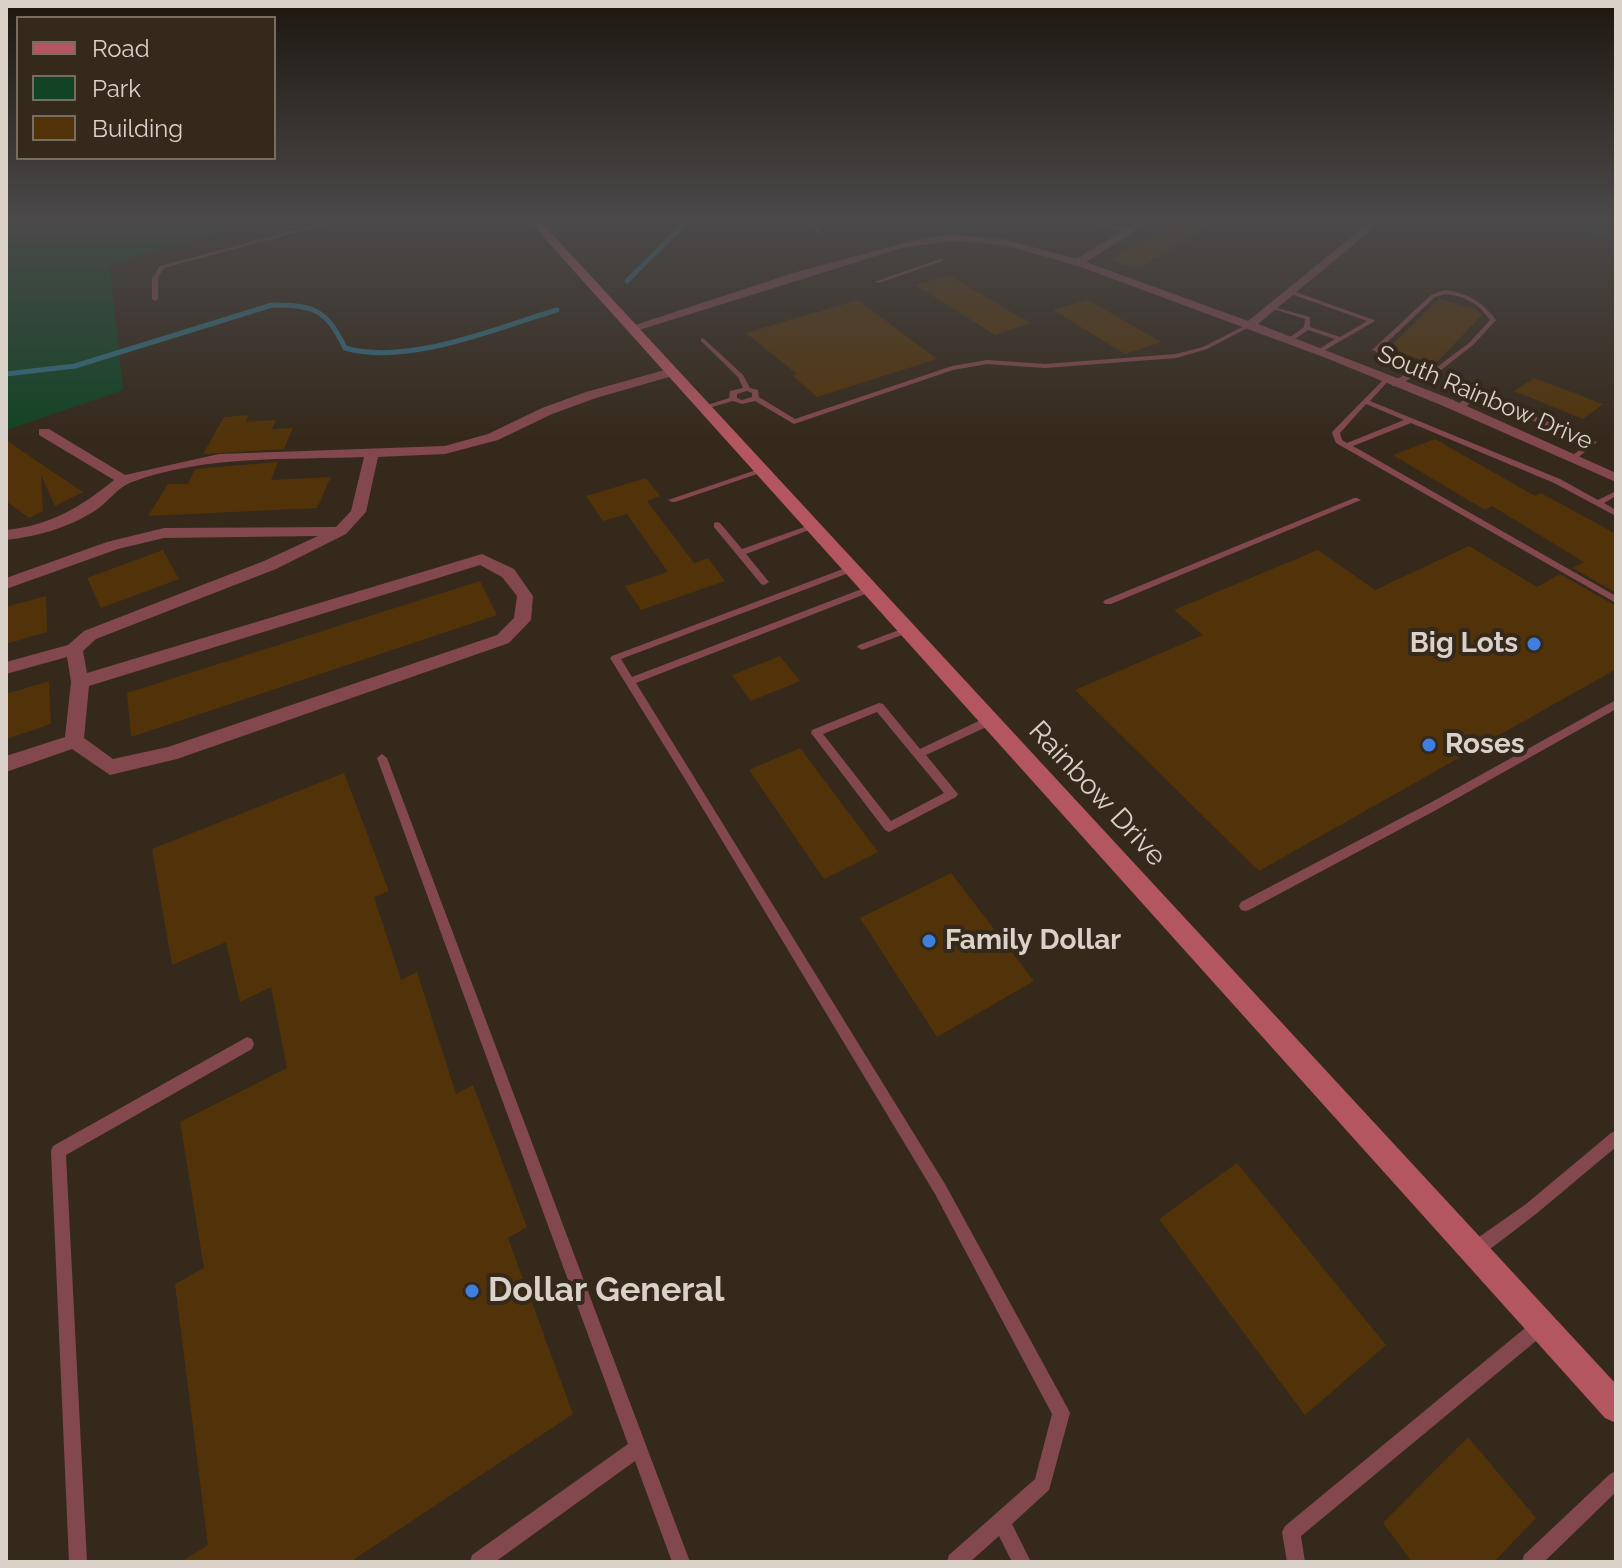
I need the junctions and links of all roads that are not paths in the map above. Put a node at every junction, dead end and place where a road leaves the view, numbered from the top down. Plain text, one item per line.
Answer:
1 (155, 294) edge
2 (601, 294) edge
3 (739, 294) edge
4 (1162, 294) edge
5 (1287, 294) edge
6 (1296, 294) edge
7 (1438, 294) edge
8 (1464, 294) edge
9 (155, 299) dead end
10 (1272, 307) junction
11 (1250, 325) junction
12 (632, 328) junction
13 (1307, 328) junction
14 (1338, 338) junction
15 (703, 340) dead end
16 (1288, 341) junction
17 (1318, 352) junction
18 (1423, 367) junction
19 (672, 372) junction
20 (1390, 382) junction
21 (747, 389) junction
22 (756, 398) junction
23 (733, 399) junction
24 (1367, 402) junction
25 (705, 407) junction
26 (1457, 409) junction
27 (1411, 420) junction
28 (44, 432) dead end
29 (1346, 446) junction
30 (372, 454) junction
31 (1575, 458) junction
32 (762, 471) junction
33 (1616, 478) edge
34 (123, 480) junction
35 (1616, 493) edge
36 (672, 500) dead end
37 (1357, 500) dead end
38 (1599, 503) junction
39 (1616, 513) edge
40 (717, 525) dead end
41 (813, 527) junction
42 (341, 531) junction
43 (6, 535) edge
44 (740, 553) junction
45 (851, 569) junction
46 (764, 582) dead end
47 (6, 584) edge
48 (870, 589) junction
49 (1616, 600) edge
50 (1108, 602) dead end
51 (907, 630) junction
52 (862, 647) dead end
53 (74, 649) junction
54 (6, 668) edge
55 (80, 682) junction
56 (629, 682) junction
57 (1616, 704) edge
58 (991, 720) junction
59 (74, 741) junction
60 (919, 754) junction
61 (382, 758) dead end
62 (6, 764) edge
63 (1245, 906) dead end
64 (247, 1044) dead end
65 (1616, 1138) edge
66 (1474, 1251) junction
67 (1542, 1325) junction
68 (1616, 1407) edge
69 (639, 1447) junction
70 (1616, 1480) edge
71 (1001, 1522) junction
72 (78, 1562) edge
73 (479, 1562) edge
74 (681, 1562) edge
75 (956, 1562) edge
76 (1022, 1562) edge
77 (1296, 1562) edge
78 (1531, 1562) edge

1 - 9 lane
2 - 12 street, Rainbow Drive
3 - 12 street, South Rainbow Drive
4 - 11 street, South Rainbow Drive
5 - 10 street
6 - 14 lane
7 - 18 lane
8 - 18 lane
10 - 11 street
10 - 13 lane
11 - 16 street, South Rainbow Drive
11 - 22 lane
12 - 19 street, Rainbow Drive
13 - 14 lane
13 - 16 lane
14 - 17 lane
15 - 21 lane
16 - 17 street, South Rainbow Drive
17 - 20 street, South Rainbow Drive
18 - 20 lane
19 - 25 street, Rainbow Drive
19 - 30 street
20 - 24 lane
20 - 26 street, South Rainbow Drive
21 - 22 lane
21 - 23 lane
22 - 23 lane
23 - 25 lane
24 - 27 lane
24 - 29 lane
25 - 32 street, Rainbow Drive
26 - 31 street, South Rainbow Drive
26 - 31 lane
27 - 29 lane
27 - 38 lane
28 - 34 street
29 - 49 lane
30 - 34 street
30 - 42 street
31 - 33 street, South Rainbow Drive
32 - 36 lane
32 - 41 street, Rainbow Drive
34 - 43 street
35 - 38 lane
37 - 50 lane
38 - 39 lane
40 - 44 lane
41 - 44 lane
41 - 45 street, Rainbow Drive
42 - 47 street
42 - 53 street
44 - 46 lane
45 - 48 street, Rainbow Drive
45 - 56 lane
48 - 51 street, Rainbow Drive
48 - 56 lane
51 - 52 lane
51 - 58 street, Rainbow Drive
53 - 54 street
53 - 55 street
55 - 59 street
55 - 59 street
56 - 71 lane
57 - 63 lane
58 - 60 lane
58 - 66 street, Rainbow Drive
59 - 62 street
60 - 60 lane
61 - 69 lane
64 - 72 lane
65 - 66 lane
66 - 67 street, Rainbow Drive
67 - 68 street, Rainbow Drive
67 - 77 lane
69 - 73 lane
69 - 74 lane
70 - 78 lane
71 - 75 lane
71 - 76 lane

